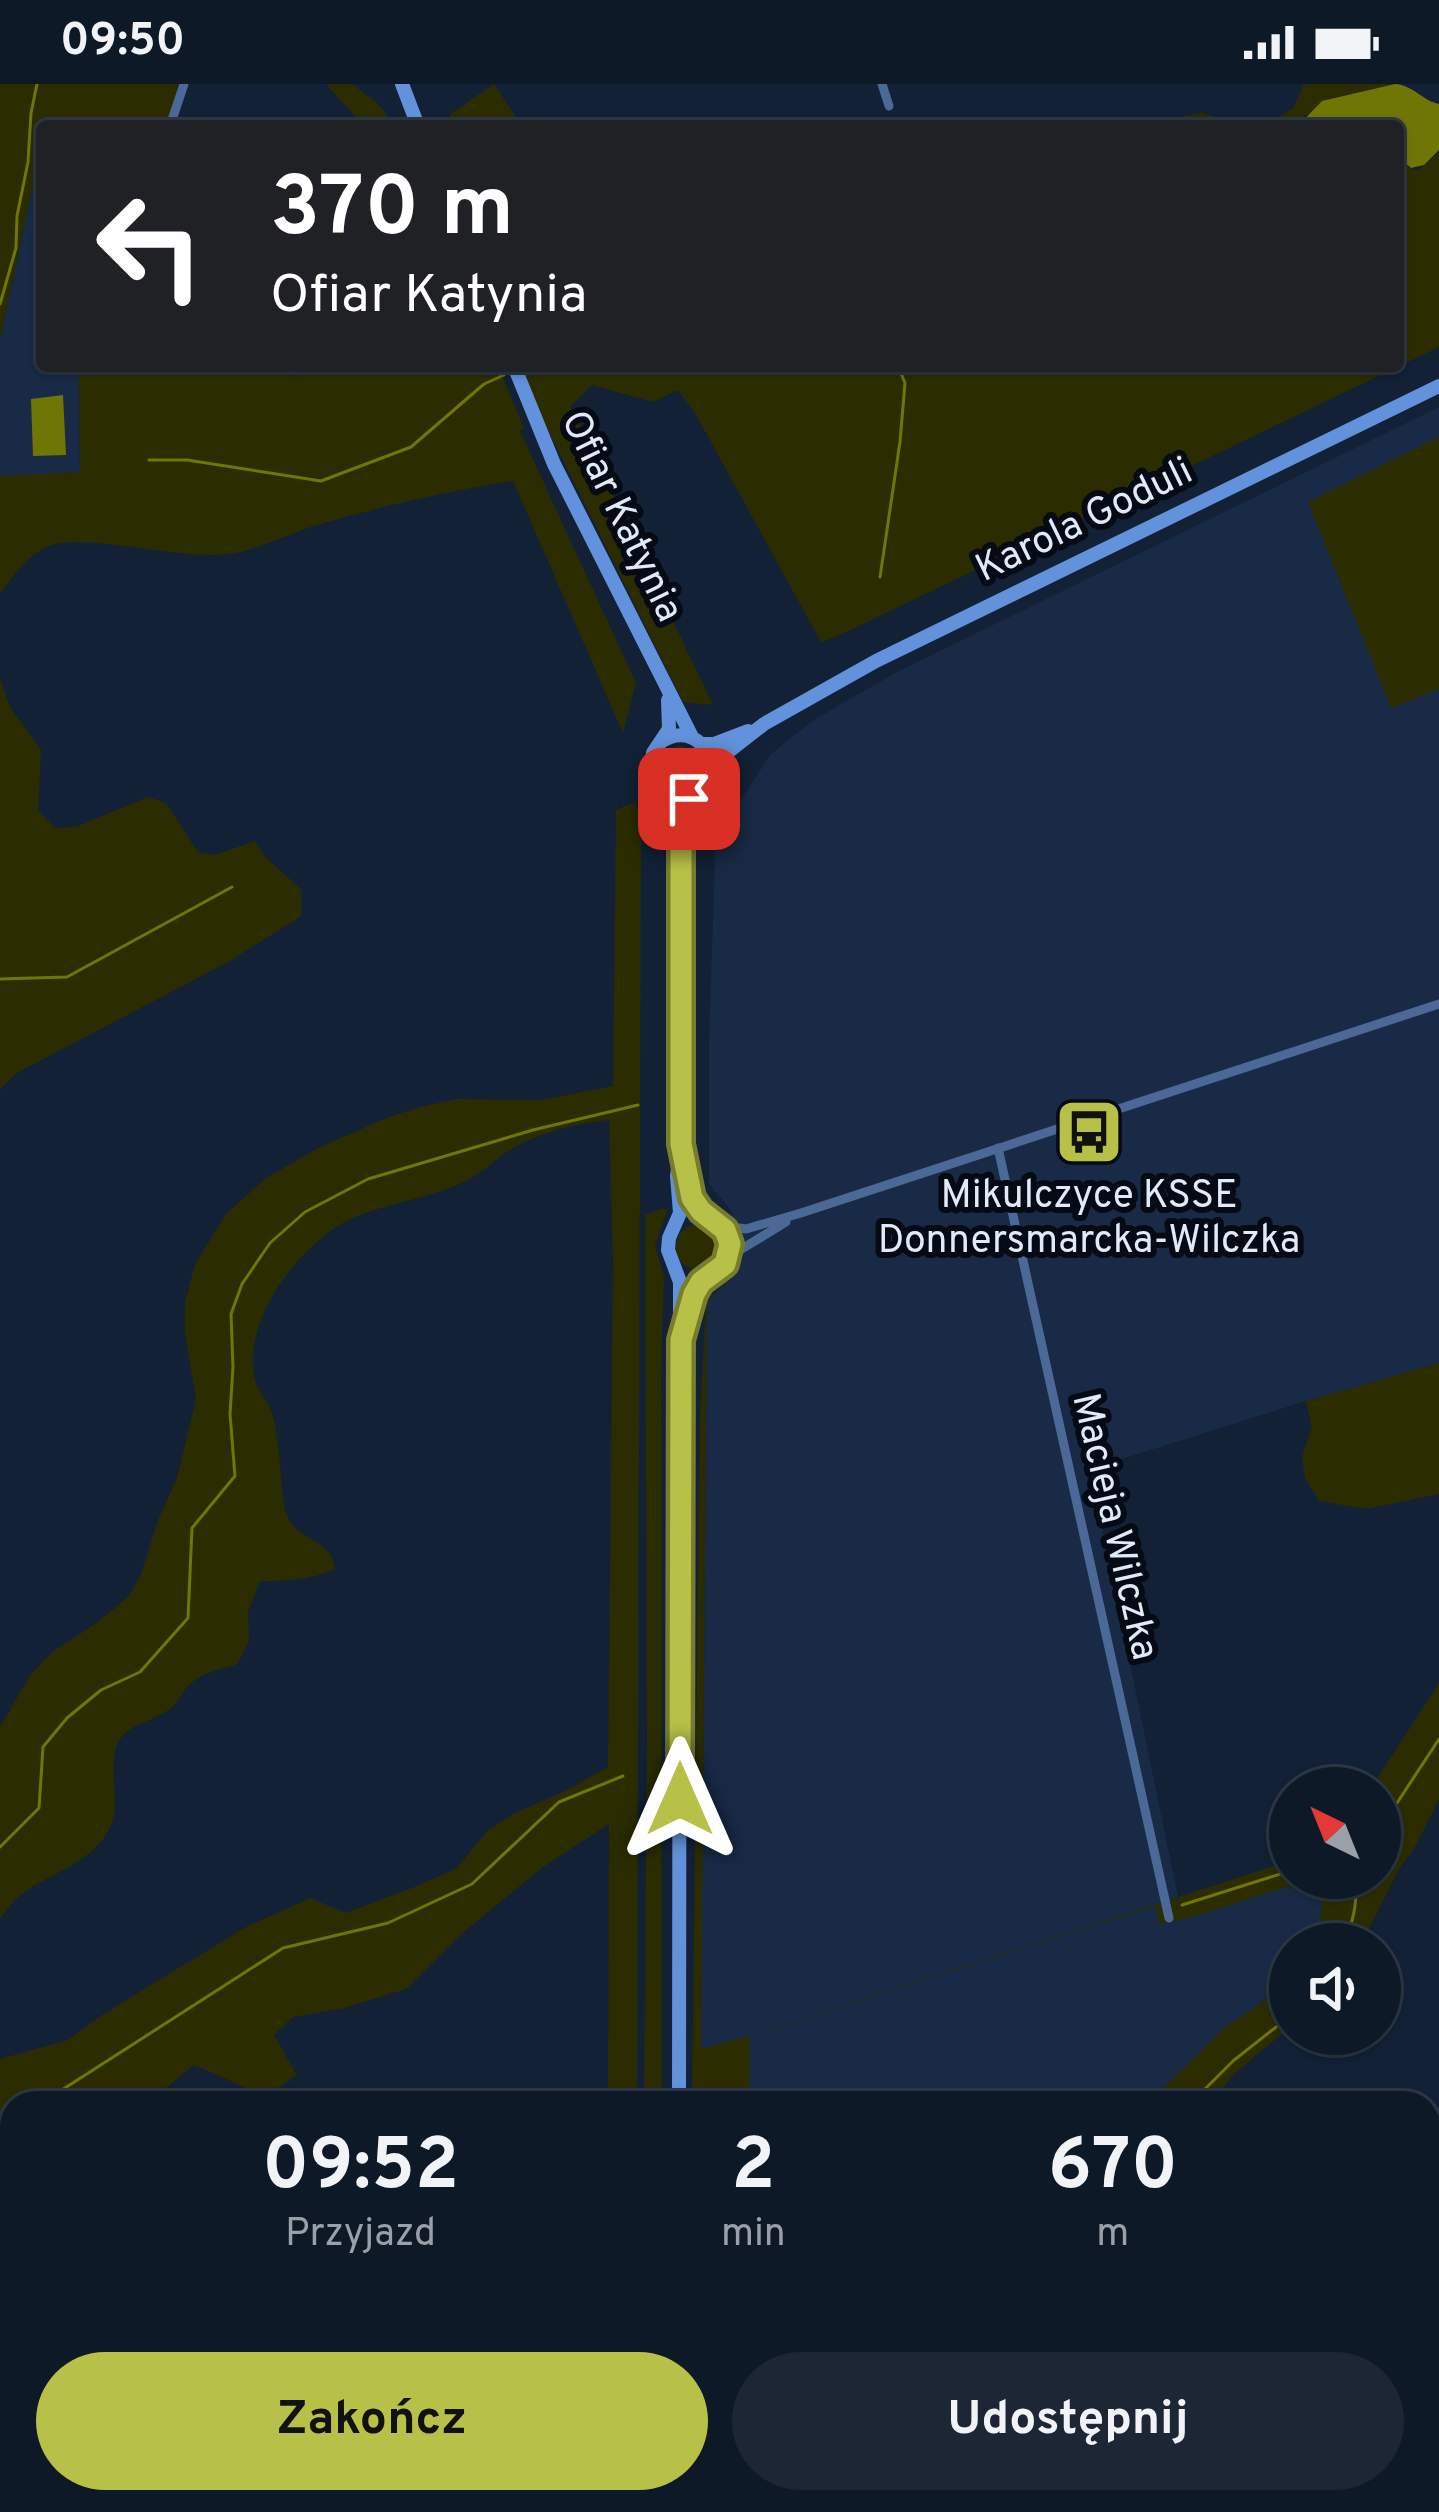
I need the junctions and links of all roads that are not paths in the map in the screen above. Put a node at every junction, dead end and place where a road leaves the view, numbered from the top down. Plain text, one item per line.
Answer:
1 (184, 84) edge
2 (402, 84) edge
3 (882, 84) edge
4 (889, 106) dead end
5 (172, 120) edge
6 (416, 120) edge
7 (516, 372) edge
8 (1439, 386) edge
9 (668, 694) junction
10 (764, 724) junction
11 (697, 740) junction
12 (662, 741) junction
13 (708, 770) junction
14 (664, 788) junction
15 (692, 790) junction
16 (681, 832) junction
17 (1439, 1004) edge
18 (681, 1144) junction
19 (998, 1148) junction
20 (802, 1213) junction
21 (714, 1220) junction
22 (674, 1229) junction
23 (725, 1264) junction
24 (676, 1267) junction
25 (708, 1276) junction
26 (681, 1340) junction
27 (1169, 1918) dead end
28 (679, 2091) edge

1 - 5 street
2 - 6 street
3 - 4 street
7 - 9 street, Ofiar Katynia
8 - 10 street, Karola Goduli
9 - 11 street, Ofiar Katynia
9 - 12 street
10 - 11 street, Karola Goduli
10 - 13 street, Karola Goduli
11 - 12 street
11 - 13 street
12 - 14 street
13 - 15 street
14 - 15 street
14 - 16 street
15 - 16 street
16 - 18 street
17 - 19 street
18 - 21 street
18 - 22 street
19 - 20 street
19 - 27 street, Macieja Wilczka
20 - 21 street
20 - 23 street
21 - 22 street
21 - 23 street
22 - 24 street
23 - 25 street
24 - 25 street
24 - 26 street
25 - 26 street
26 - 28 street

